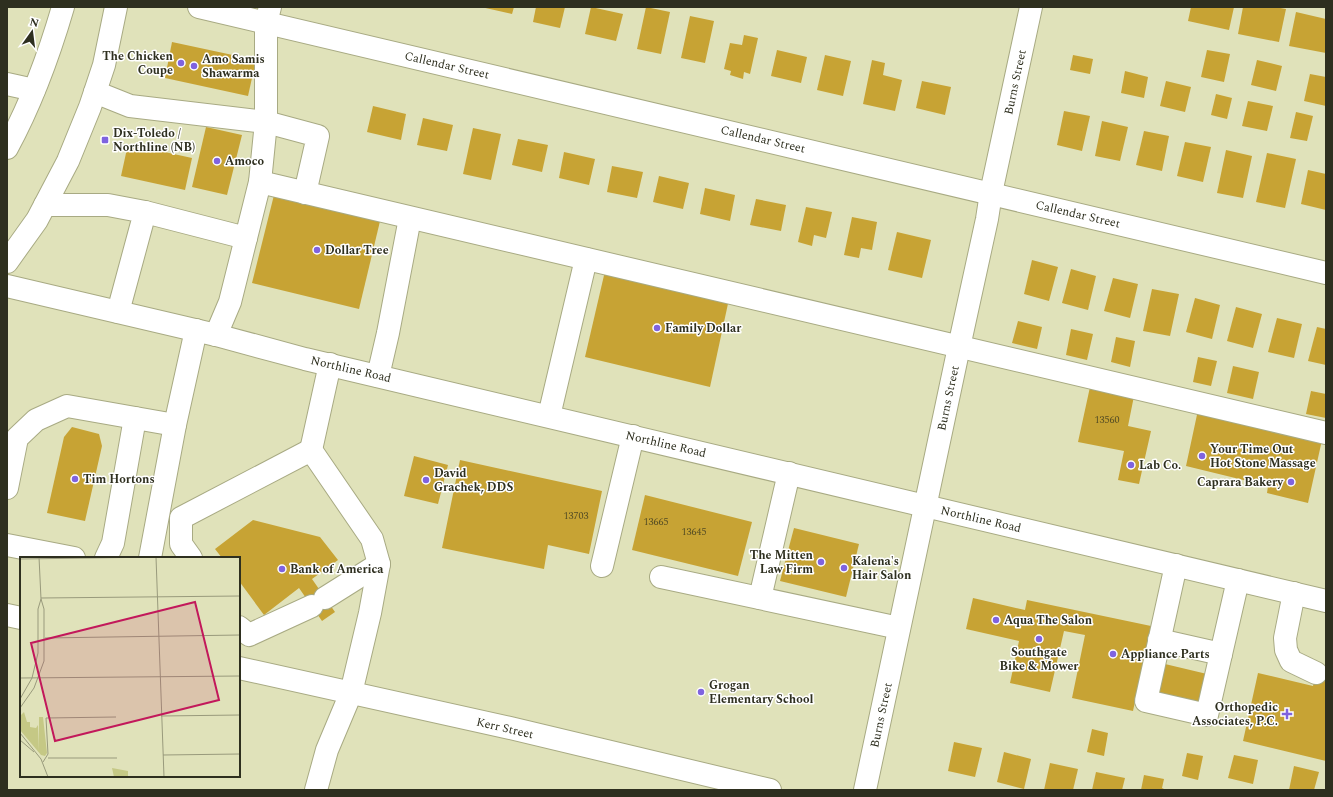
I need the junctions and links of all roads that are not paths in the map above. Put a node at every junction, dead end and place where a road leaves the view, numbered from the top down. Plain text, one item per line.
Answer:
1 (63, 7) edge
2 (116, 7) edge
3 (200, 7) edge
4 (1031, 7) edge
5 (268, 15) edge
6 (7, 84) edge
7 (34, 90) junction
8 (95, 92) junction
9 (266, 122) junction
10 (7, 148) edge
11 (260, 182) junction
12 (305, 193) junction
13 (992, 194) junction
14 (45, 205) junction
15 (145, 212) junction
16 (410, 218) junction
17 (246, 238) junction
18 (586, 260) junction
19 (7, 262) edge
20 (1326, 273) edge
21 (7, 286) edge
22 (118, 312) junction
23 (206, 332) junction
24 (959, 347) junction
25 (330, 364) junction
26 (378, 376) junction
27 (549, 416) junction
28 (135, 418) junction
29 (175, 425) junction
30 (1326, 433) edge
31 (633, 436) junction
32 (311, 450) junction
33 (789, 473) junction
34 (7, 488) edge
35 (925, 506) junction
36 (159, 514) junction
37 (181, 518) junction
38 (7, 545) edge
39 (69, 557) edge
40 (106, 557) edge
41 (150, 557) edge
42 (190, 557) edge
43 (379, 564) junction
44 (1176, 565) junction
45 (602, 566) dead end
46 (661, 577) dead end
47 (1238, 580) junction
48 (1294, 593) junction
49 (760, 598) junction
50 (1326, 601) edge
51 (7, 615) edge
52 (20, 618) edge
53 (240, 628) edge
54 (900, 628) junction
55 (1159, 640) junction
56 (1221, 654) junction
57 (240, 668) edge
58 (1316, 673) dead end
59 (351, 693) junction
60 (760, 789) edge
61 (316, 790) edge
62 (865, 790) edge

1 - 7 street
2 - 8 street
3 - 5 street, Callendar Street
4 - 13 street, Burns Street
5 - 9 street
5 - 13 street, Callendar Street
6 - 7 street
7 - 10 street
8 - 9 street
8 - 14 street
9 - 11 street
9 - 12 street
11 - 12 street
11 - 17 street
12 - 16 street
13 - 20 street, Callendar Street
13 - 24 street, Burns Street
14 - 15 street
14 - 19 street
15 - 17 street
15 - 22 street
16 - 18 street
16 - 26 street
17 - 23 street
18 - 24 street
18 - 27 street
21 - 22 street, Northline Road
22 - 23 street, Northline Road
23 - 25 street, Northline Road
23 - 29 street
24 - 30 street
24 - 35 street, Burns Street
25 - 26 street, Northline Road
25 - 32 street
26 - 27 street, Northline Road
27 - 31 street, Northline Road
28 - 29 street
28 - 34 street
28 - 40 street
29 - 36 street
31 - 33 street, Northline Road
31 - 45 street
32 - 37 street
32 - 43 street
33 - 35 street, Northline Road
33 - 49 street
35 - 44 street, Northline Road
35 - 54 street, Burns Street
36 - 37 street
36 - 41 street
37 - 42 street
38 - 39 street
43 - 53 street
43 - 59 street
44 - 47 street, Northline Road
44 - 55 street
46 - 49 street
47 - 48 street, Northline Road
47 - 56 street
48 - 50 street, Northline Road
48 - 58 street
49 - 54 street
51 - 52 street
54 - 62 street, Burns Street
55 - 56 street
55 - 56 street
57 - 59 street, Kerr Street
59 - 60 street, Kerr Street
59 - 61 street

